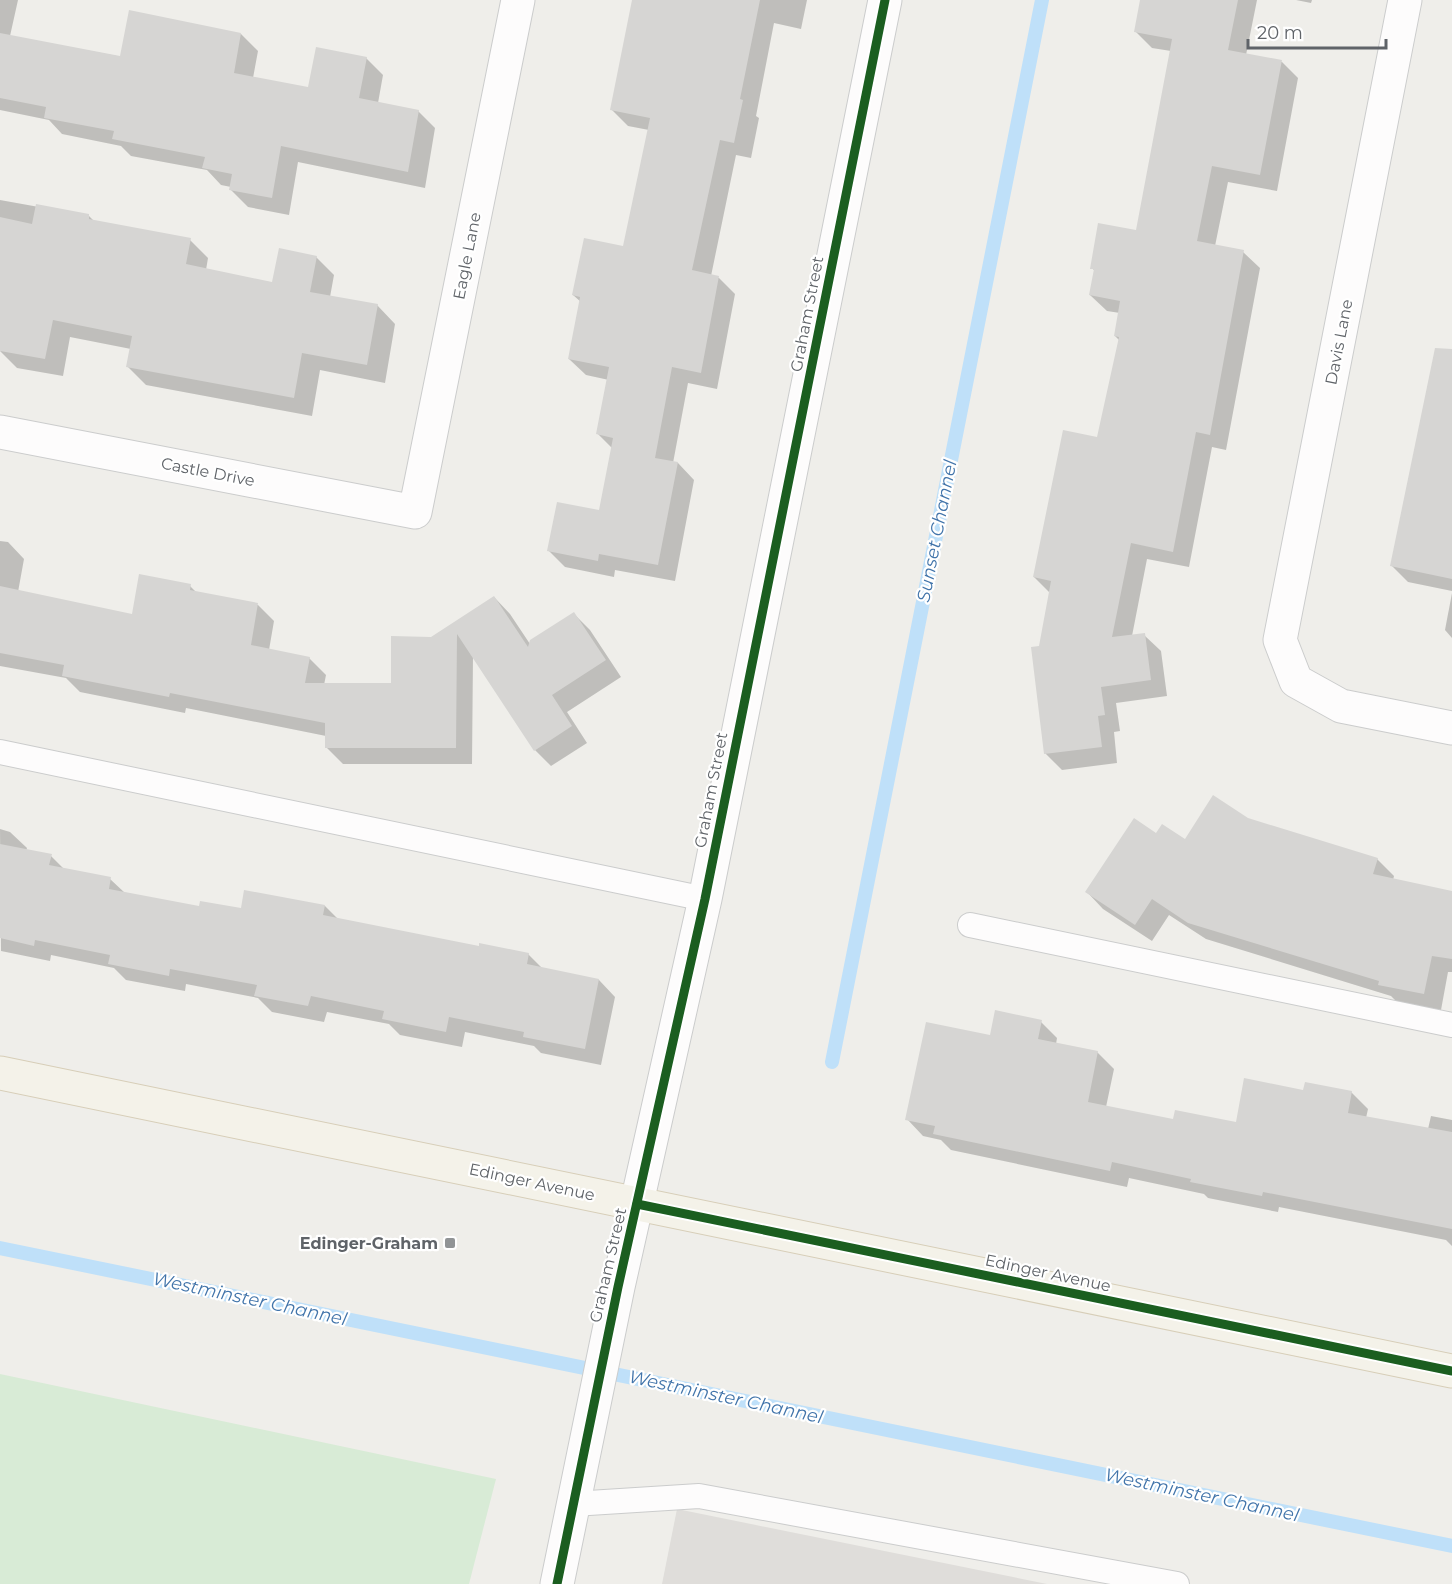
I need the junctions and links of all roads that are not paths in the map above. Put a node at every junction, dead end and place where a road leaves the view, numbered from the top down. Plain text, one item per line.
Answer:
1 (518, 0) edge
2 (885, 0) edge
3 (1405, 0) edge
4 (0, 432) edge
5 (416, 512) joint
6 (1452, 728) edge
7 (0, 752) edge
8 (705, 899) junction
9 (970, 925) dead end
10 (1452, 1025) edge
11 (0, 1073) edge
12 (637, 1204) junction
13 (1452, 1371) edge
14 (573, 1504) junction
15 (557, 1584) edge
16 (1177, 1584) edge

1 - 5 street, Eagle Lane
2 - 8 street, Graham Street
3 - 6 street, Davis Lane
4 - 5 street, Castle Drive
7 - 8 lane
8 - 12 street, Graham Street
9 - 10 lane
11 - 12 main road, Edinger Avenue
12 - 13 main road, Edinger Avenue
12 - 14 street, Graham Street
14 - 15 street, Graham Street
14 - 16 lane

